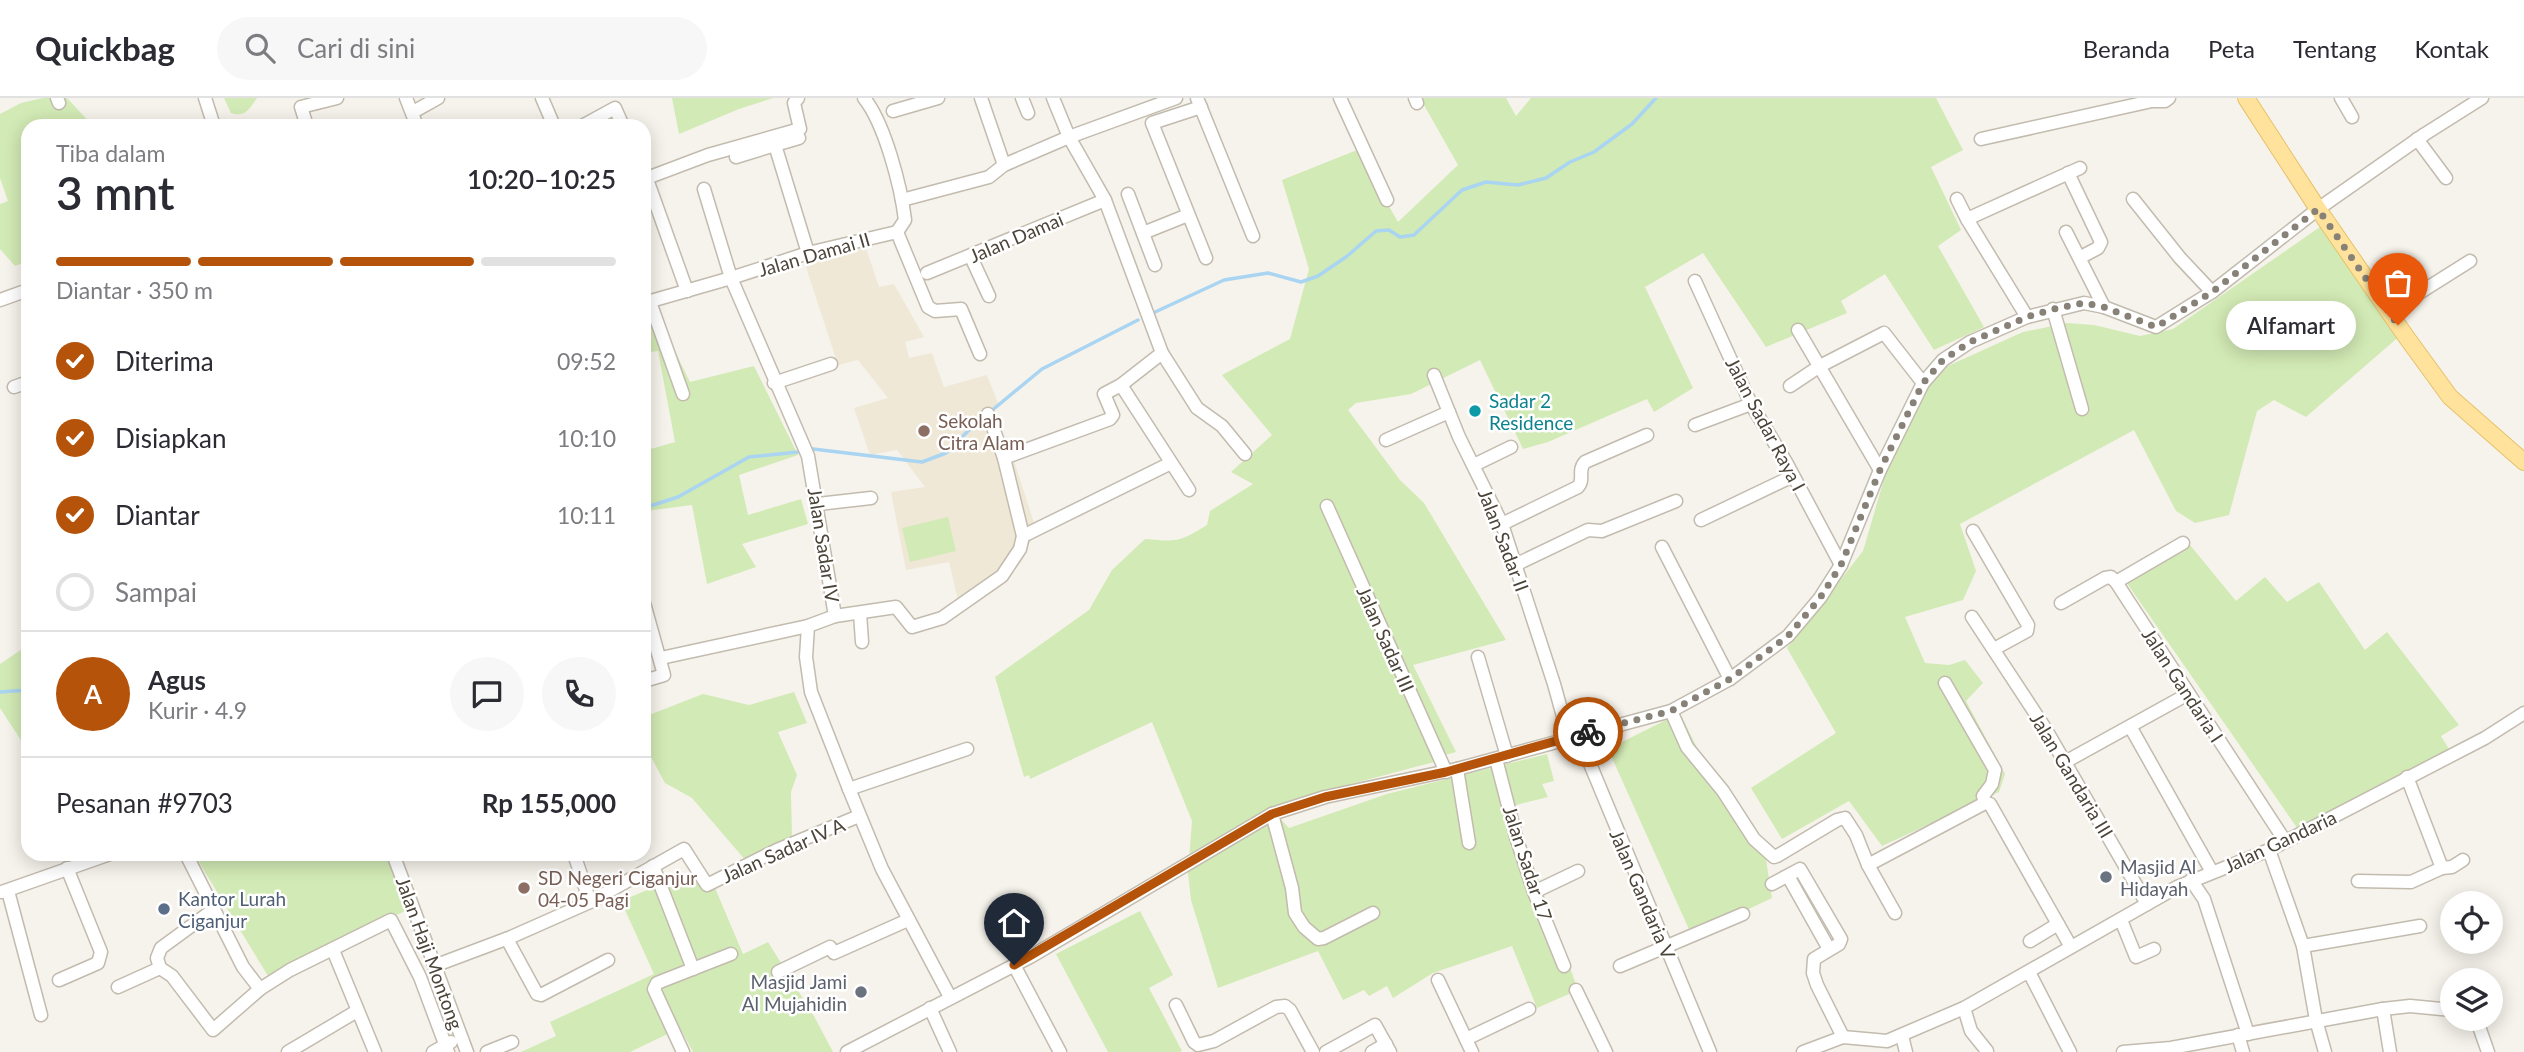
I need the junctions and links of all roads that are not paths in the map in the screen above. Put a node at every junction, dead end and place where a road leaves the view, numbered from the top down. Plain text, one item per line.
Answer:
1 (205, 98) edge
2 (337, 98) edge
3 (406, 98) edge
4 (438, 98) edge
5 (542, 98) edge
6 (798, 98) edge
7 (864, 98) edge
8 (939, 98) edge
9 (981, 98) edge
10 (1022, 98) edge
11 (1053, 98) edge
12 (1176, 98) edge
13 (1340, 98) edge
14 (2246, 98) edge
15 (2340, 98) edge
16 (2482, 98) edge
17 (2167, 99) edge
18 (1199, 102) edge
19 (893, 111) dead end
20 (413, 112) junction
21 (1028, 113) dead end
22 (2352, 117) dead end
23 (212, 119) edge
24 (304, 119) edge
25 (415, 119) edge
26 (551, 119) edge
27 (595, 119) edge
28 (620, 119) edge
29 (1069, 137) junction
30 (799, 138) dead end
31 (1981, 139) dead end
32 (2417, 139) junction
33 (775, 145) junction
34 (736, 157) dead end
35 (1004, 165) junction
36 (651, 172) edge
37 (2446, 178) dead end
38 (651, 188) edge
39 (704, 189) dead end
40 (1128, 194) dead end
41 (1956, 199) dead end
42 (2133, 199) dead end
43 (902, 200) junction
44 (1105, 200) junction
45 (1387, 200) dead end
46 (2318, 209) junction
47 (1188, 215) junction
48 (1967, 219) junction
49 (897, 232) junction
50 (2066, 232) dead end
51 (1143, 233) junction
52 (1253, 236) dead end
53 (808, 253) junction
54 (971, 257) junction
55 (2081, 257) junction
56 (1206, 258) dead end
57 (2470, 261) dead end
58 (1155, 265) dead end
59 (927, 273) dead end
60 (731, 278) junction
61 (1695, 281) dead end
62 (687, 290) junction
63 (21, 292) edge
64 (2212, 292) junction
65 (989, 296) dead end
66 (2081, 298) dead end
67 (0, 300) edge
68 (651, 302) edge
69 (2102, 303) junction
70 (2053, 309) junction
71 (2389, 312) junction
72 (651, 313) edge
73 (2027, 317) junction
74 (1798, 330) dead end
75 (1162, 353) junction
76 (980, 354) dead end
77 (831, 364) dead end
78 (1819, 366) junction
79 (1434, 375) dead end
80 (774, 383) junction
81 (1923, 383) junction
82 (21, 384) edge
83 (1121, 385) junction
84 (1790, 386) dead end
85 (14, 387) dead end
86 (683, 394) dead end
87 (1751, 404) junction
88 (2082, 409) dead end
89 (1449, 412) junction
90 (988, 414) dead end
91 (1695, 425) dead end
92 (1647, 435) dead end
93 (1385, 440) dead end
94 (1511, 447) dead end
95 (1245, 454) dead end
96 (1004, 458) junction
97 (2524, 462) edge
98 (1171, 463) junction
99 (1474, 465) junction
100 (1880, 470) junction
101 (1793, 476) junction
102 (1189, 490) dead end
103 (871, 498) dead end
104 (1676, 501) dead end
105 (818, 503) junction
106 (1326, 506) dead end
107 (1701, 520) dead end
108 (1502, 524) junction
109 (1973, 531) dead end
110 (1023, 536) junction
111 (2183, 543) dead end
112 (1662, 547) dead end
113 (1515, 565) junction
114 (1841, 565) junction
115 (2116, 582) junction
116 (2061, 603) dead end
117 (860, 613) junction
118 (835, 616) junction
119 (1972, 617) dead end
120 (651, 626) edge
121 (808, 626) junction
122 (862, 642) dead end
123 (1994, 649) junction
124 (1478, 657) dead end
125 (661, 658) junction
126 (651, 679) edge
127 (1730, 679) junction
128 (1945, 683) dead end
129 (2188, 694) junction
130 (1671, 711) junction
131 (2524, 713) edge
132 (2131, 728) junction
133 (1573, 737) junction
134 (967, 748) dead end
135 (1502, 758) junction
136 (2065, 762) junction
137 (1452, 771) junction
138 (2407, 777) junction
139 (849, 789) junction
140 (1985, 803) junction
141 (1272, 814) junction
142 (859, 816) junction
143 (2285, 841) junction
144 (1469, 843) dead end
145 (2269, 850) junction
146 (2463, 860) dead end
147 (88, 861) edge
148 (189, 861) edge
149 (396, 861) edge
150 (576, 861) edge
151 (1868, 864) junction
152 (653, 866) junction
153 (67, 868) junction
154 (2442, 868) junction
155 (1578, 871) dead end
156 (2212, 872) junction
157 (1788, 876) junction
158 (2191, 880) junction
159 (2358, 881) dead end
160 (1772, 884) dead end
161 (4, 892) edge
162 (1534, 892) junction
163 (590, 902) junction
164 (2147, 904) junction
165 (213, 909) junction
166 (1373, 913) dead end
167 (1895, 913) dead end
168 (1743, 914) dead end
169 (2121, 919) junction
170 (908, 920) junction
171 (2058, 924) junction
172 (2420, 926) dead end
173 (507, 939) junction
174 (2029, 941) dead end
175 (2303, 946) junction
176 (1665, 947) junction
177 (2071, 947) junction
178 (1829, 949) junction
179 (2154, 949) dead end
180 (333, 950) junction
181 (732, 954) dead end
182 (608, 960) dead end
183 (1014, 965) junction
184 (434, 966) junction
185 (1564, 966) dead end
186 (1620, 966) dead end
187 (160, 968) junction
188 (693, 969) junction
189 (778, 972) dead end
190 (2029, 972) junction
191 (59, 980) dead end
192 (1438, 980) dead end
193 (118, 987) dead end
194 (260, 989) junction
195 (1576, 990) dead end
196 (950, 998) junction
197 (1176, 1005) dead end
198 (930, 1008) junction
199 (1964, 1008) junction
200 (2440, 1008) edge
201 (1529, 1009) dead end
202 (2383, 1009) junction
203 (357, 1010) junction
204 (41, 1015) dead end
205 (2316, 1020) junction
206 (2481, 1031) edge
207 (2243, 1035) junction
208 (1902, 1036) junction
209 (1843, 1037) junction
210 (461, 1038) junction
211 (1466, 1039) junction
212 (512, 1042) dead end
213 (1208, 1048) edge
214 (1388, 1048) edge
215 (447, 1049) edge
216 (1987, 1051) edge
217 (288, 1052) edge
218 (375, 1052) edge
219 (433, 1052) edge
220 (467, 1052) edge
221 (487, 1052) edge
222 (683, 1052) edge
223 (847, 1052) edge
224 (950, 1052) edge
225 (1060, 1052) edge
226 (1313, 1052) edge
227 (1326, 1052) edge
228 (1372, 1052) edge
229 (1472, 1052) edge
230 (1606, 1052) edge
231 (1710, 1052) edge
232 (1802, 1052) edge
233 (1906, 1052) edge
234 (2070, 1052) edge
235 (2123, 1052) edge
236 (2243, 1052) edge
237 (2325, 1052) edge
238 (2390, 1052) edge
239 (2488, 1052) edge

1 - 23 street
2 - 24 street
3 - 20 street
4 - 20 street
5 - 26 street
6 - 36 street
7 - 43 street
8 - 19 street
9 - 35 street
10 - 21 street
11 - 29 street
12 - 29 street
13 - 45 street
14 - 46 main road
15 - 22 street
16 - 32 street
17 - 31 street
18 - 47 street
18 - 52 street
20 - 25 street
27 - 28 street
29 - 35 street
29 - 44 street
30 - 33 street
32 - 37 street
32 - 46 street
33 - 34 street
33 - 53 street
35 - 43 street
38 - 62 street
39 - 60 street, Jalan Sadar IV
40 - 51 street
41 - 48 street
42 - 64 street
43 - 49 street
44 - 54 street, Jalan Damai
44 - 75 street
46 - 64 street
46 - 71 main road
47 - 51 street
47 - 56 street
48 - 55 street
48 - 73 street
49 - 53 street, Jalan Damai II
49 - 76 street
50 - 55 street
51 - 58 street
53 - 60 street, Jalan Damai II
54 - 59 street, Jalan Damai
54 - 65 street
55 - 69 street
57 - 71 street
60 - 62 street, Jalan Damai II
60 - 80 street, Jalan Sadar IV
61 - 87 street, Jalan Sadar Raya I
62 - 68 street, Jalan Damai II
63 - 67 street
64 - 69 street
66 - 69 street
69 - 70 street
70 - 73 street
70 - 88 street
71 - 97 main road
72 - 86 street
73 - 81 street
74 - 78 street
75 - 83 street
75 - 95 street
77 - 80 street
78 - 81 street
78 - 84 street
78 - 100 street
79 - 89 street, Jalan Sadar II
80 - 105 street, Jalan Sadar IV
81 - 100 street
82 - 85 street
83 - 96 street
83 - 98 street
87 - 91 street
87 - 101 street, Jalan Sadar Raya I
89 - 93 street
89 - 99 street, Jalan Sadar II
90 - 96 street
92 - 108 street
94 - 99 street
96 - 110 street
98 - 102 street
98 - 110 street
99 - 108 street, Jalan Sadar II
100 - 114 street
101 - 107 street
101 - 114 street, Jalan Sadar Raya I
103 - 105 street
104 - 113 street
105 - 118 street, Jalan Sadar IV
106 - 137 street, Jalan Sadar III
108 - 113 street, Jalan Sadar II
109 - 123 street
110 - 117 street
111 - 115 street
112 - 127 street
113 - 133 street, Jalan Sadar II
114 - 127 street
115 - 116 street
115 - 129 street, Jalan Gandaria I
117 - 118 street
117 - 122 street
118 - 121 street, Jalan Sadar IV
119 - 123 street, Jalan Gandaria III
120 - 125 street
121 - 125 street
121 - 139 street, Jalan Sadar IV
123 - 136 street, Jalan Gandaria III
124 - 135 street, Jalan Sadar 17
125 - 126 street
127 - 130 street
128 - 140 street
129 - 132 street
129 - 143 street, Jalan Gandaria I
130 - 133 street
130 - 151 street
131 - 138 street, Jalan Gandaria
132 - 136 street
132 - 156 street
133 - 135 street
133 - 176 street, Jalan Gandaria V
134 - 139 street
135 - 137 street
135 - 162 street, Jalan Sadar 17
136 - 164 street, Jalan Gandaria III
137 - 141 street
137 - 144 street, Jalan Sadar III
138 - 143 street, Jalan Gandaria
138 - 154 street
139 - 142 street, Jalan Sadar IV
140 - 151 street
140 - 171 street
141 - 166 street
141 - 183 street
142 - 152 street, Jalan Sadar IV A
142 - 170 street, Jalan Sadar IV
143 - 145 street, Jalan Gandaria
145 - 156 street, Jalan Gandaria
145 - 175 street
146 - 154 street
147 - 153 street
148 - 165 street
149 - 184 street, Jalan Haji Montong
150 - 163 street
151 - 167 street
152 - 163 street
152 - 188 street
153 - 161 street
153 - 191 street
154 - 159 street
155 - 162 street
156 - 158 street, Jalan Gandaria
157 - 160 street
157 - 178 street
157 - 178 street
158 - 164 street, Jalan Gandaria
158 - 207 street
161 - 204 street
162 - 185 street, Jalan Sadar 17
163 - 173 street
164 - 169 street, Jalan Gandaria
165 - 187 street
165 - 194 street
168 - 176 street
169 - 177 street, Jalan Gandaria
169 - 179 street
170 - 189 street
170 - 196 street, Jalan Sadar IV
171 - 174 street
171 - 177 street
172 - 175 street
173 - 182 street
173 - 184 street
175 - 205 street
176 - 186 street
176 - 231 street, Jalan Gandaria V
177 - 190 street, Jalan Gandaria
178 - 209 street
180 - 194 street
180 - 203 street
180 - 215 street
181 - 188 street
183 - 196 street
183 - 225 street
184 - 210 street, Jalan Haji Montong
187 - 193 street
187 - 194 street
188 - 222 street
190 - 199 street, Jalan Gandaria
190 - 234 street
192 - 211 street
195 - 230 street
196 - 198 street
197 - 213 street
198 - 223 street
198 - 224 street
199 - 208 street, Jalan Gandaria
199 - 216 street
200 - 202 street
201 - 211 street
202 - 205 street
202 - 238 street
203 - 217 street
203 - 218 street
205 - 207 street
205 - 237 street
206 - 239 street
207 - 235 street
207 - 236 street
208 - 209 street, Jalan Gandaria
208 - 233 street
209 - 232 street
210 - 215 street
210 - 220 street, Jalan Haji Montong
211 - 229 street
212 - 221 street
213 - 226 street
214 - 227 street
214 - 228 street
215 - 219 street

